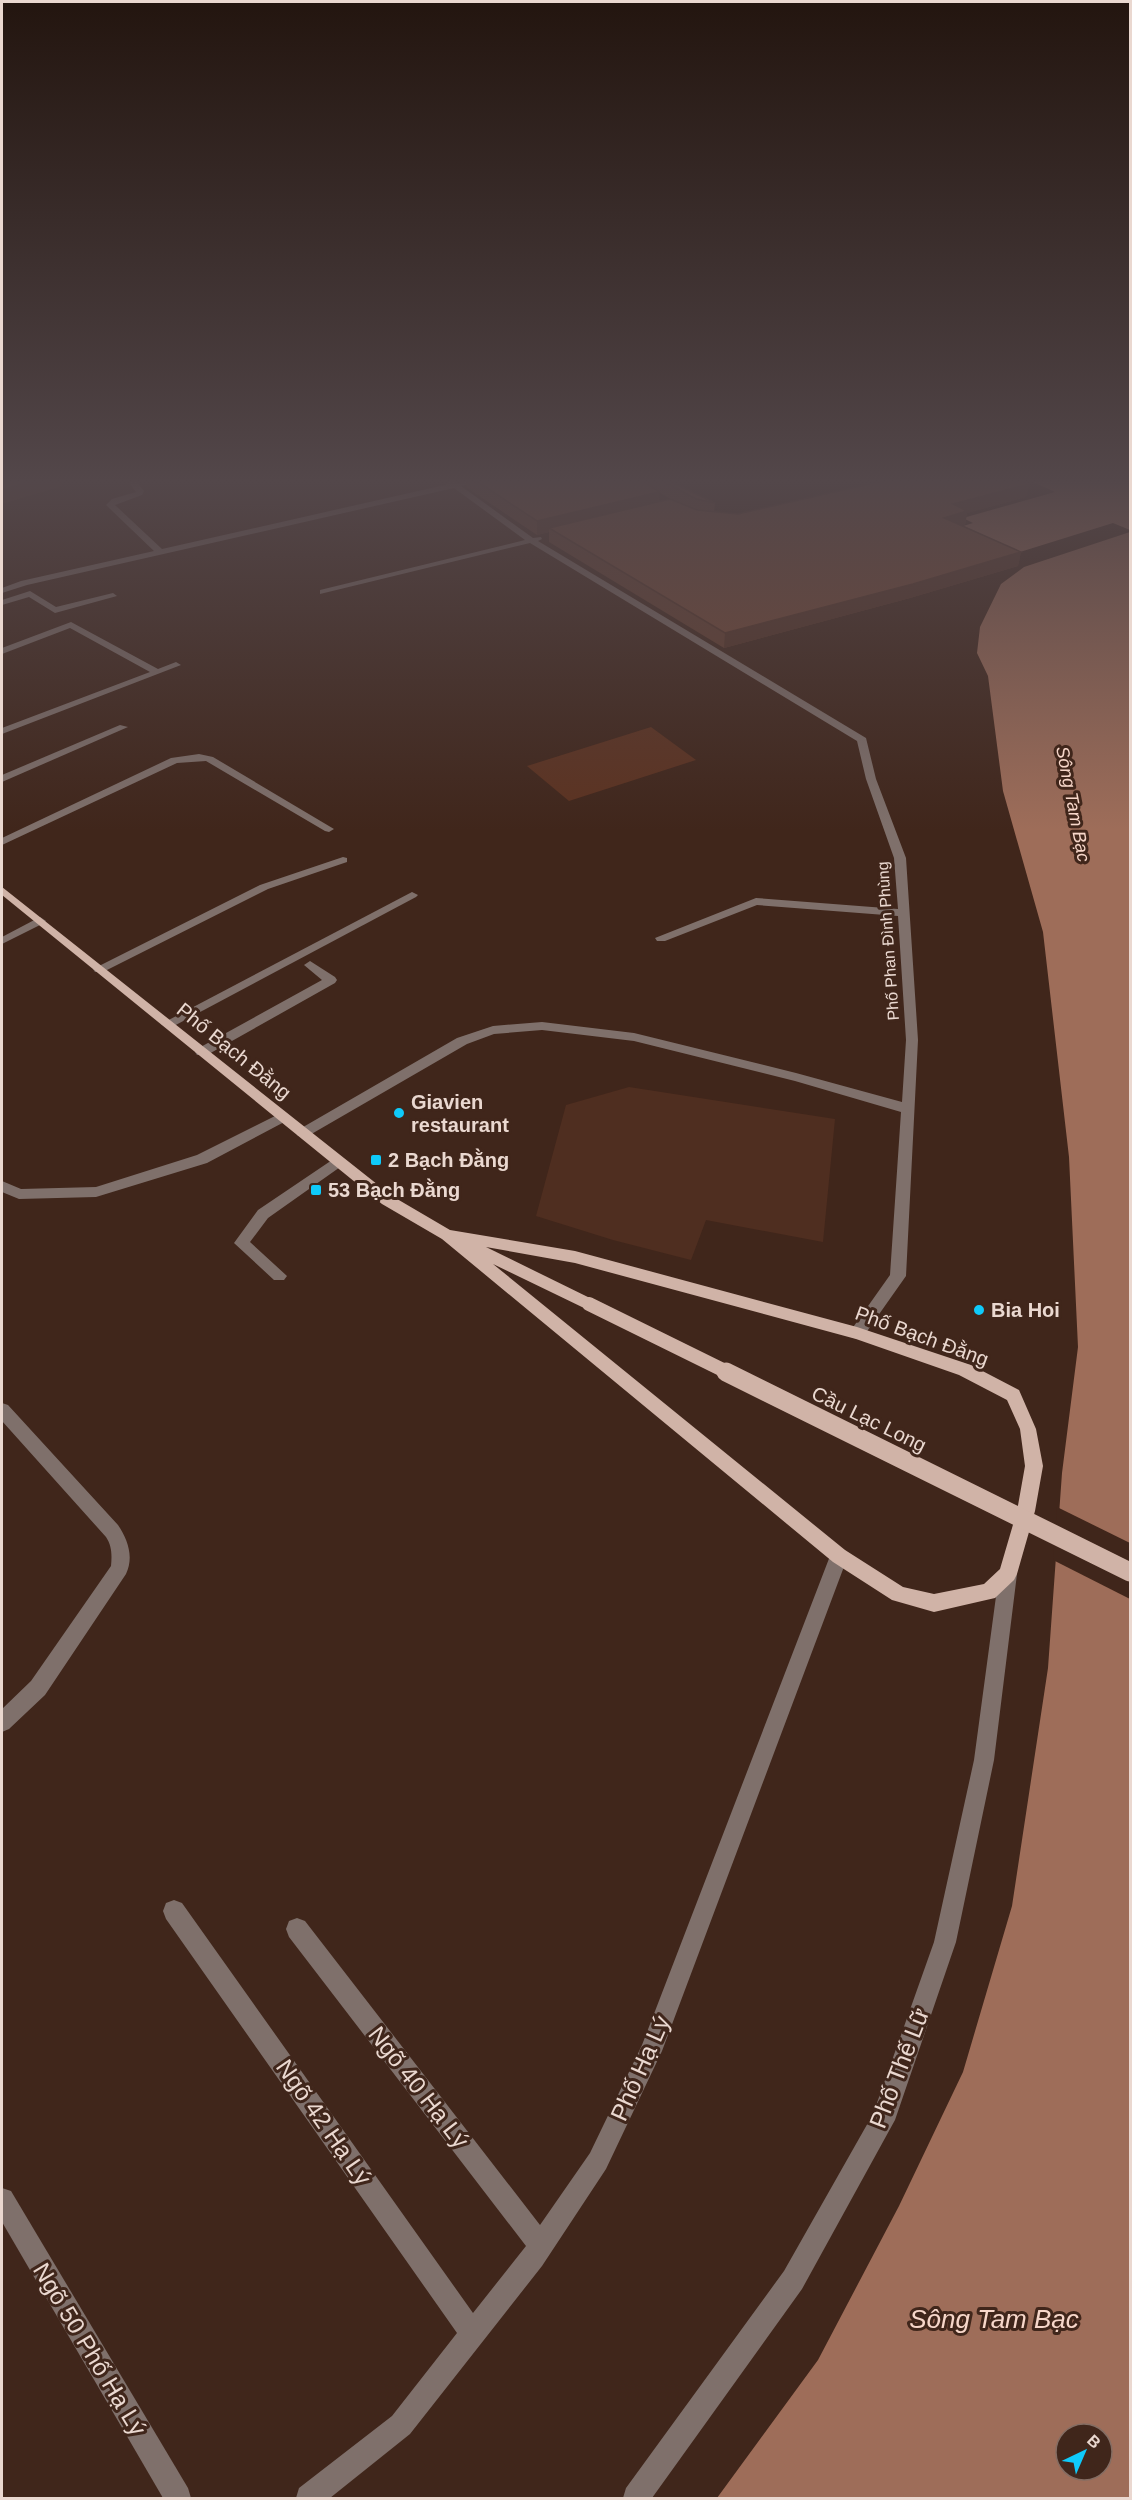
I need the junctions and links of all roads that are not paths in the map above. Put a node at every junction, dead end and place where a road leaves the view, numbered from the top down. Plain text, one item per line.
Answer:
1 (22, 597) edge
2 (34, 597) edge
3 (110, 597) edge
4 (631, 597) edge
5 (2, 603) edge
6 (2, 651) edge
7 (176, 665) dead end
8 (157, 672) junction
9 (123, 727) dead end
10 (2, 731) edge
11 (2, 779) edge
12 (329, 829) dead end
13 (2, 842) edge
14 (343, 860) dead end
15 (2, 890) edge
16 (412, 895) dead end
17 (904, 913) junction
18 (40, 921) junction
19 (661, 938) dead end
20 (2, 941) edge
21 (309, 965) dead end
22 (99, 969) junction
23 (167, 1024) junction
24 (202, 1052) junction
25 (908, 1109) junction
26 (283, 1117) junction
27 (303, 1133) junction
28 (338, 1161) junction
29 (2, 1186) edge
30 (447, 1235) junction
31 (279, 1276) dead end
32 (589, 1304) joint
33 (856, 1333) junction
34 (2, 1410) edge
35 (839, 1556) junction
36 (1131, 1572) edge
37 (1008, 1574) junction
38 (2, 1722) edge
39 (174, 1911) dead end
40 (297, 1929) dead end
41 (2, 2200) edge
42 (541, 2246) junction
43 (473, 2334) junction
44 (178, 2499) edge
45 (309, 2499) edge
46 (636, 2499) edge

1 - 5 street
2 - 3 street
4 - 17 street, Phố Phan Đình Phùng
6 - 8 street
7 - 8 street
8 - 10 street
9 - 11 street
12 - 13 street
14 - 22 street
15 - 18 main road, Phố Bạch Đằng
16 - 23 street
17 - 19 street
17 - 25 street, Phố Phan Đình Phùng
18 - 20 street
18 - 22 main road, Phố Bạch Đằng
21 - 24 street
22 - 23 main road, Phố Bạch Đằng
23 - 24 main road, Phố Bạch Đằng
24 - 26 main road, Phố Bạch Đằng
25 - 27 street
25 - 33 street, Phố Phan Đình Phùng
26 - 27 main road, Phố Bạch Đằng
26 - 29 street
27 - 28 main road, Phố Bạch Đằng
28 - 30 main road, Phố Bạch Đằng
28 - 31 street
30 - 32 main road, Phố Bạch Đằng
30 - 33 main road, Phố Bạch Đằng
30 - 35 main road, Phố Bạch Đằng
32 - 36 main road, Cầu Lạc Long, bridge
33 - 37 main road, Phố Bạch Đằng
34 - 38 street
35 - 37 main road, Phố Bạch Đằng
35 - 42 street, Phố Hạ Lý
37 - 46 street, Phố Thế Lữ
39 - 43 street, Ngõ 42 Hạ Lý
40 - 42 street, Ngõ 40 Hạ Lý
41 - 44 street, Ngõ 50 Phố Hạ Lý
42 - 43 street, Phố Hạ Lý
43 - 45 street, Phố Hạ Lý

